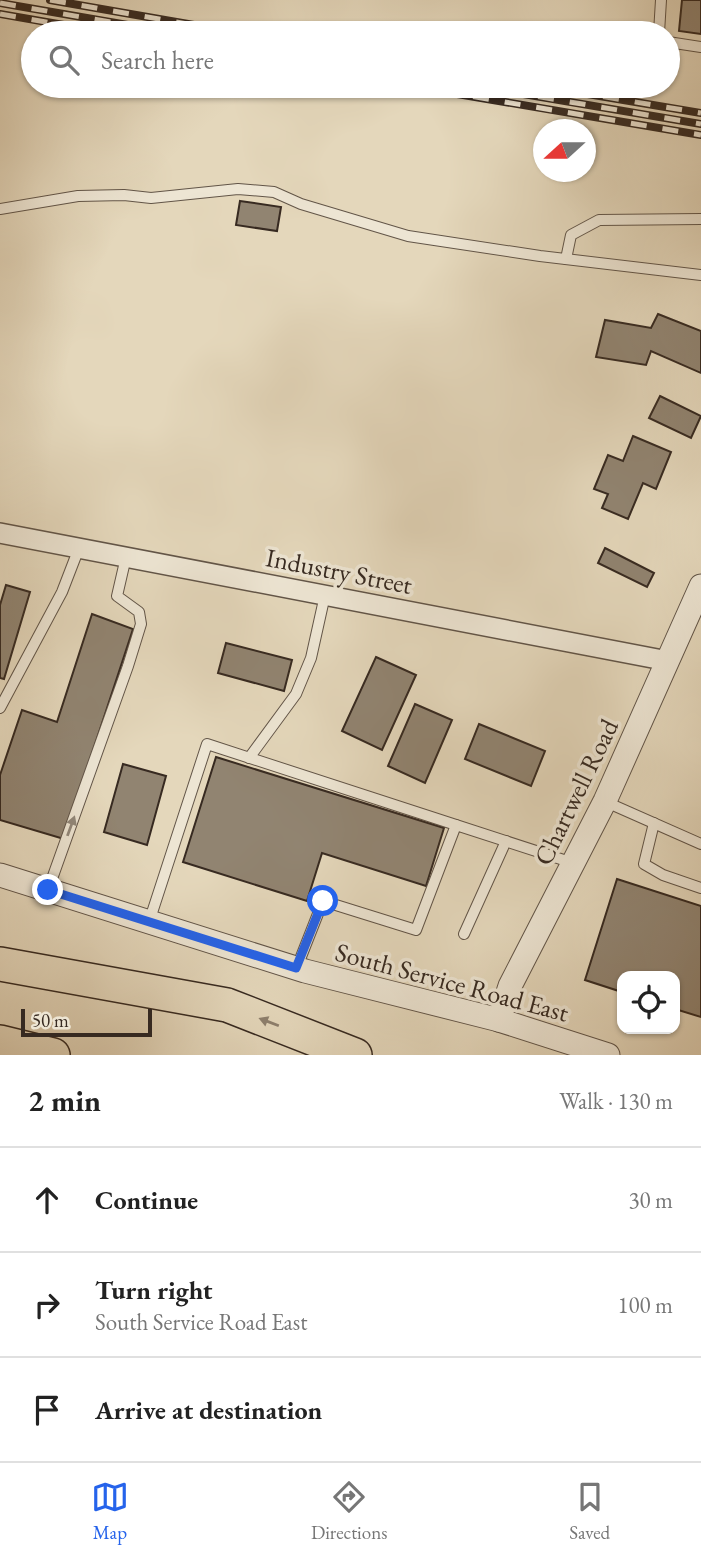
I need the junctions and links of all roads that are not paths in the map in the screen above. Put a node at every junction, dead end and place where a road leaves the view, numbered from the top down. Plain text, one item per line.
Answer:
1 (661, 0) edge
2 (660, 21) edge
3 (680, 44) edge
4 (701, 47) edge
5 (0, 209) edge
6 (701, 219) edge
7 (566, 259) junction
8 (701, 275) edge
9 (0, 533) edge
10 (79, 548) junction
11 (126, 557) junction
12 (701, 586) edge
13 (325, 595) junction
14 (668, 661) junction
15 (0, 708) edge
16 (249, 758) junction
17 (605, 801) junction
18 (654, 823) junction
19 (456, 825) junction
20 (506, 841) junction
21 (701, 844) edge
22 (573, 863) junction
23 (0, 875) edge
24 (701, 888) edge
25 (48, 890) junction
26 (149, 922) junction
27 (464, 934) dead end
28 (0, 946) edge
29 (0, 964) edge
30 (296, 968) junction
31 (227, 1005) junction
32 (499, 1020) junction
33 (0, 1042) edge
34 (53, 1055) edge
35 (355, 1055) edge
36 (608, 1055) edge

1 - 2 lane
3 - 4 lane
5 - 7 lane
6 - 7 lane
7 - 8 lane
9 - 10 street, Industry Street
10 - 11 street, Industry Street
10 - 15 lane
11 - 13 street, Industry Street
25 -> 11 lane
12 - 14 street, Chartwell Road
13 - 14 street, Industry Street
13 - 16 lane
14 - 17 street, Chartwell Road
16 - 19 lane
16 - 26 lane
17 - 18 lane
17 - 22 street, Chartwell Road
18 - 21 lane
18 - 24 lane
19 - 20 lane
19 - 30 lane
20 - 22 lane
20 - 27 lane
22 - 32 street, Chartwell Road
23 - 25 street, South Service Road East
25 - 26 street, South Service Road East
26 - 30 street, South Service Road East
28 - 31 highway
29 - 31 highway
30 - 32 street, South Service Road East
35 -> 31 highway
32 - 36 street, South Service Road East
33 - 34 highway

